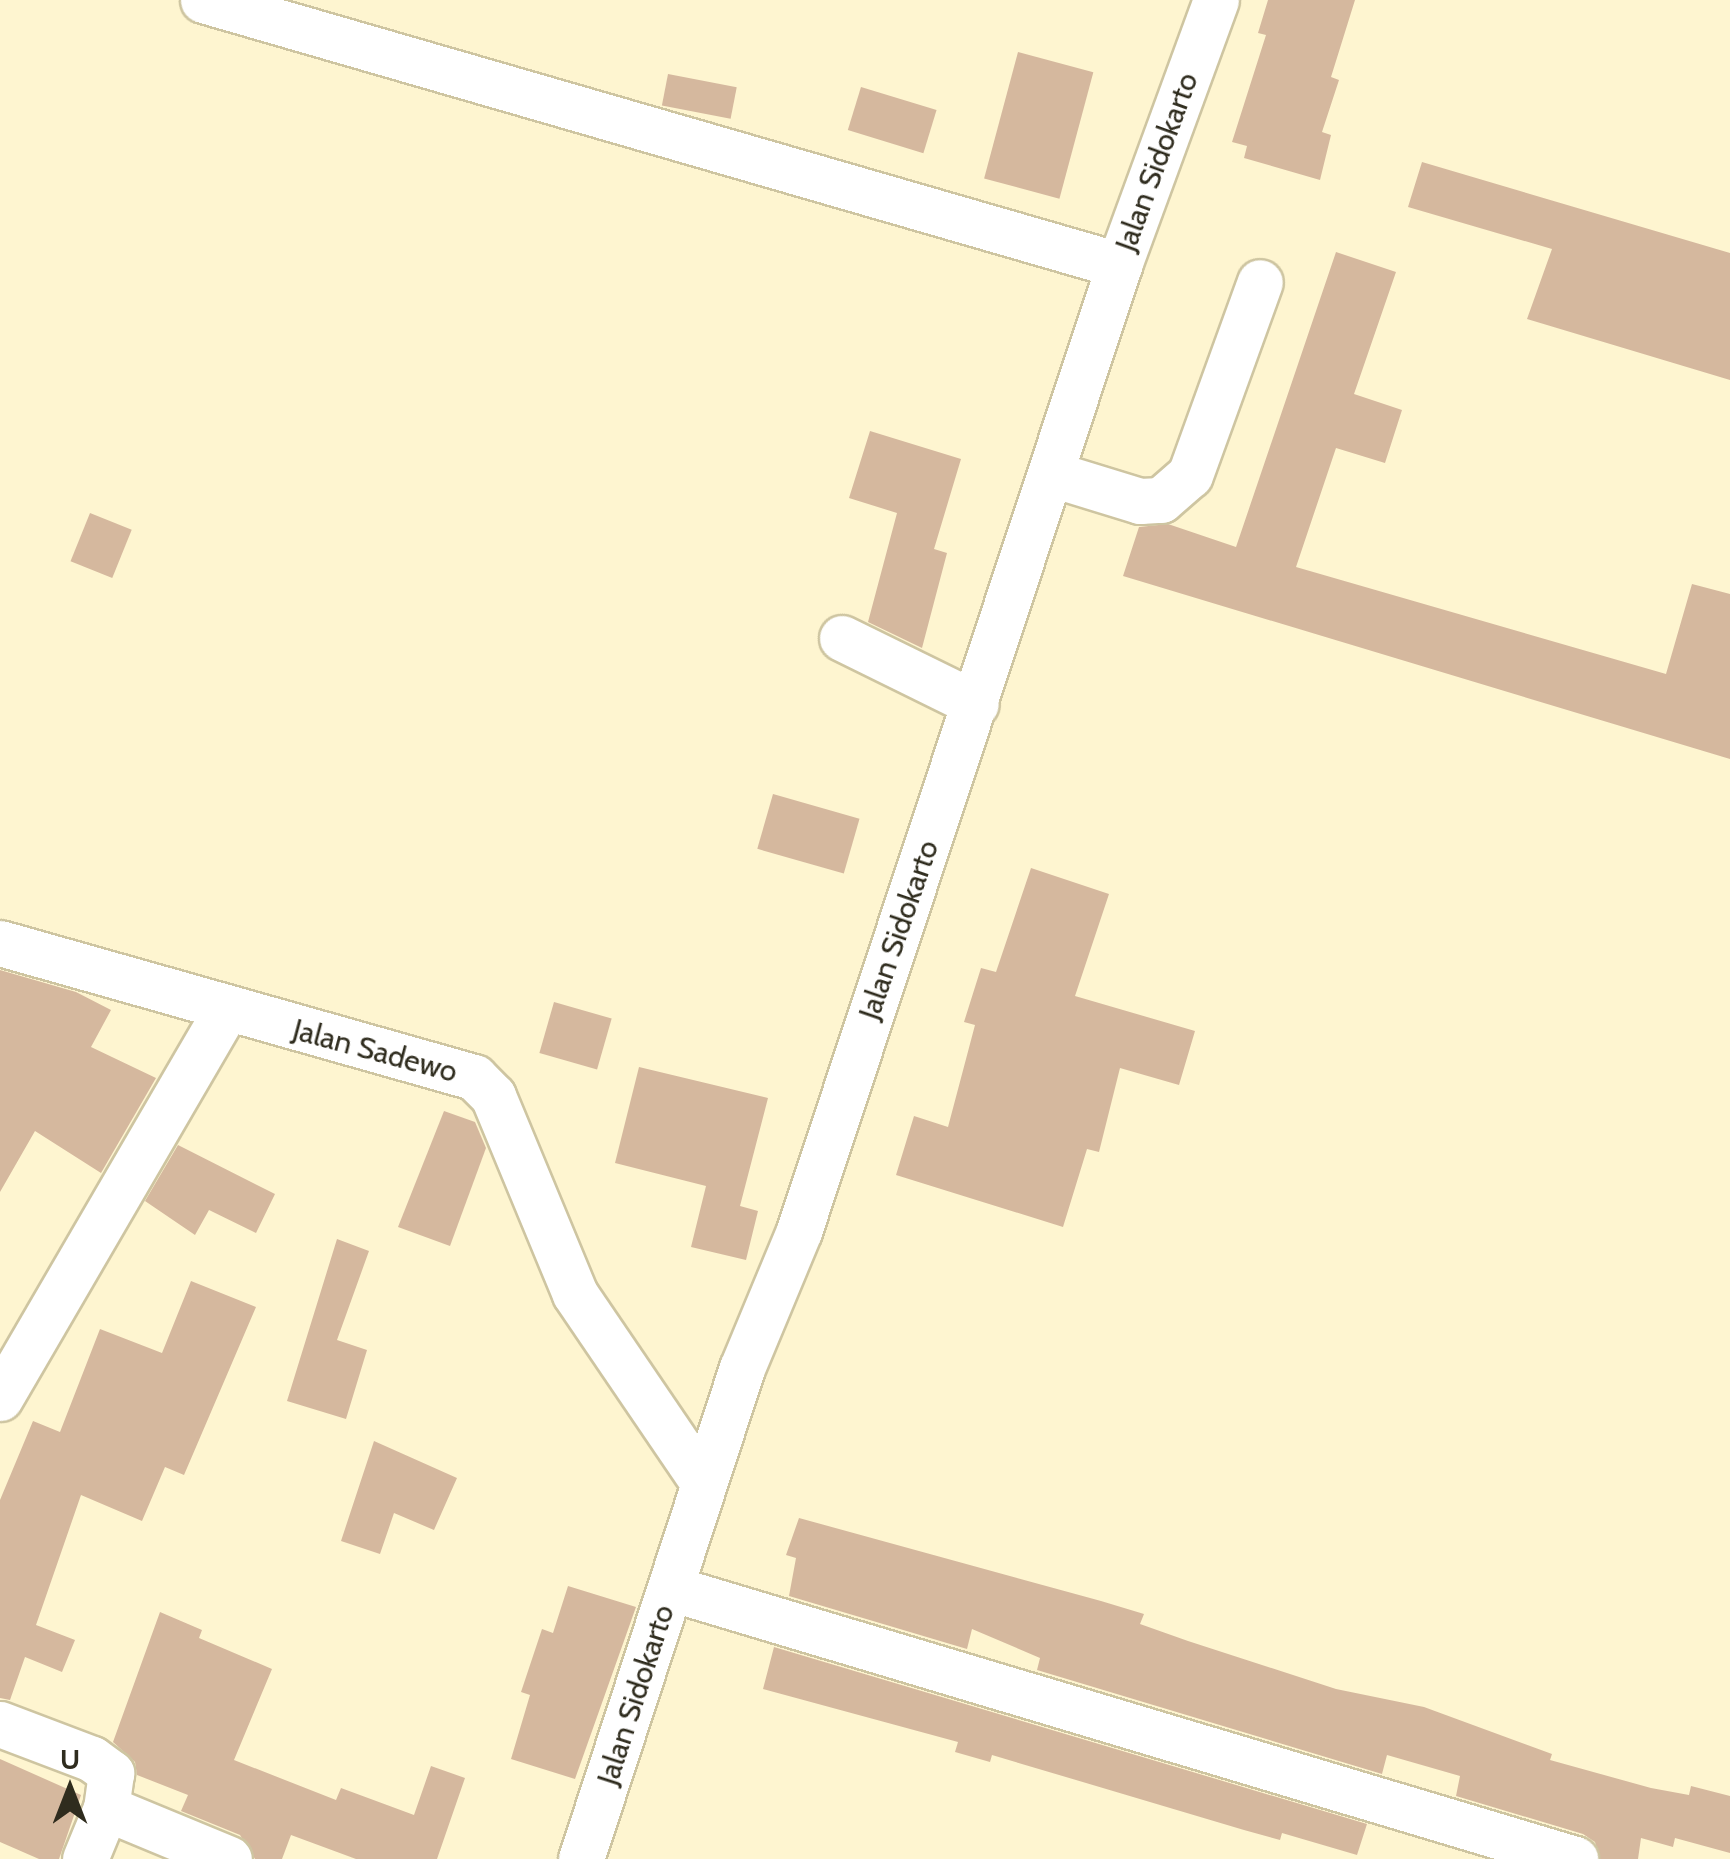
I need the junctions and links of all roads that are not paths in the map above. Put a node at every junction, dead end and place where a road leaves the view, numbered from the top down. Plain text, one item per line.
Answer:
1 (203, 0) edge
2 (1216, 0) edge
3 (1119, 264) junction
4 (1260, 282) dead end
5 (1052, 474) junction
6 (842, 638) dead end
7 (976, 704) junction
8 (0, 943) edge
9 (226, 1012) junction
10 (5, 1378) edge
11 (703, 1482) junction
12 (670, 1588) junction
13 (0, 1724) edge
14 (106, 1808) junction
15 (85, 1859) edge
16 (229, 1859) edge
17 (581, 1859) edge
18 (1575, 1859) edge

1 - 3 street
2 - 3 street, Jalan Sidokarto
3 - 5 street, Jalan Sidokarto
4 - 5 street
5 - 7 street, Jalan Sidokarto
6 - 7 street
7 - 11 street, Jalan Sidokarto
8 - 9 street, Jalan Sadewo
9 - 10 street
9 - 11 street, Jalan Sadewo
11 - 12 street, Jalan Sidokarto
12 - 17 street, Jalan Sidokarto
12 - 18 street
13 - 14 street
14 - 15 street
14 - 16 street

